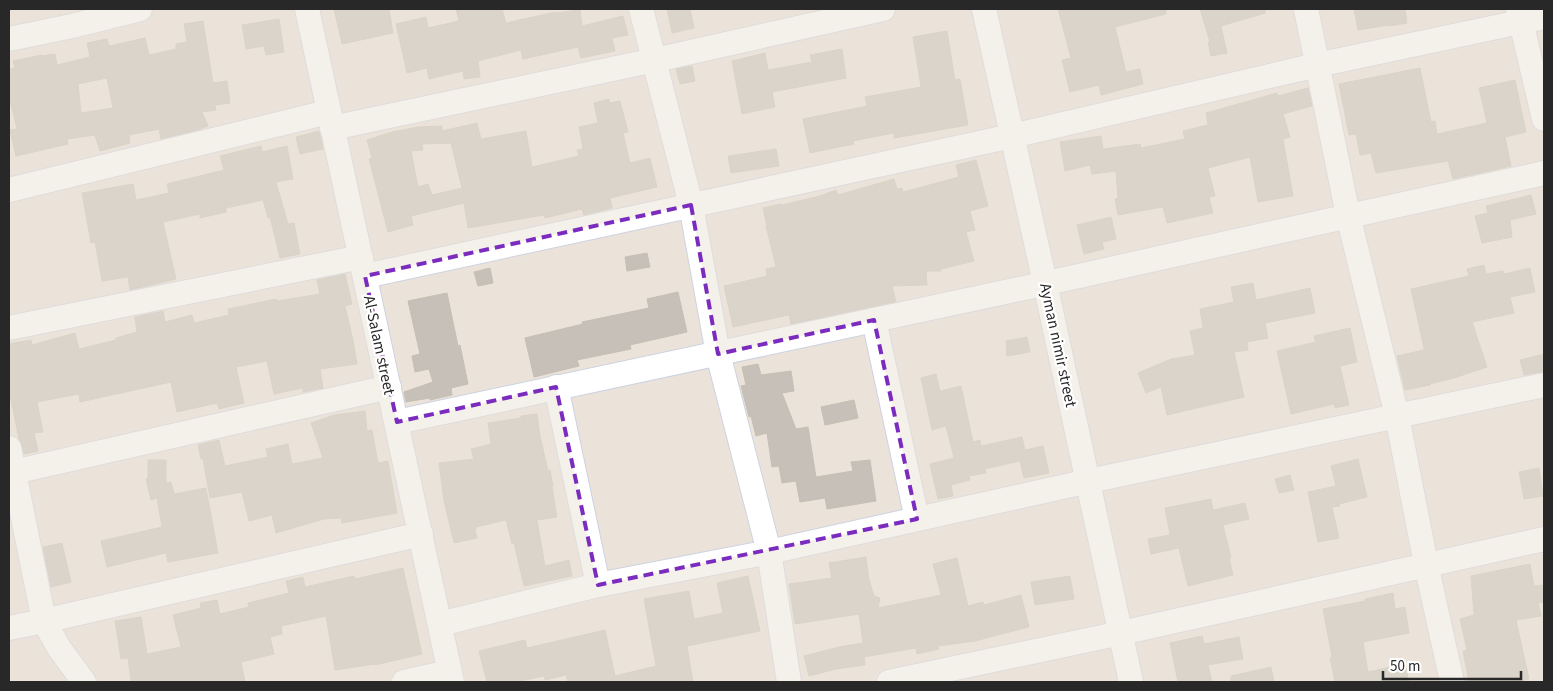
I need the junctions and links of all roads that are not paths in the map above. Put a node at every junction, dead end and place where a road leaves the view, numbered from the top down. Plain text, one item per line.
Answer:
1 (307, 9) edge
2 (641, 9) edge
3 (883, 9) edge
4 (984, 9) edge
5 (1306, 9) edge
6 (133, 10) edge
7 (1519, 16) edge
8 (1544, 17) edge
9 (9, 39) edge
10 (655, 60) junction
11 (1317, 65) junction
12 (1544, 119) edge
13 (330, 120) junction
14 (1012, 136) junction
15 (1544, 173) edge
16 (9, 190) edge
17 (691, 205) junction
18 (1348, 215) junction
19 (362, 267) junction
20 (1045, 283) junction
21 (874, 320) junction
22 (9, 328) edge
23 (718, 354) junction
24 (1544, 385) edge
25 (389, 387) junction
26 (556, 387) junction
27 (1397, 416) junction
28 (396, 422) junction
29 (9, 448) edge
30 (11, 473) edge
31 (1089, 481) junction
32 (917, 519) junction
33 (421, 534) junction
34 (1544, 539) edge
35 (768, 552) junction
36 (1426, 564) junction
37 (598, 585) junction
38 (44, 621) junction
39 (440, 624) junction
40 (9, 628) edge
41 (1121, 633) junction
42 (451, 677) edge
43 (84, 682) edge
44 (404, 682) edge
45 (789, 682) edge
46 (889, 682) edge
47 (1131, 682) edge
48 (1452, 682) edge

1 - 13 street, Al-Salam street
2 - 10 street
3 - 10 street
4 - 14 street, Ayman nimir street
5 - 11 street
6 - 9 street
7 - 8 street
7 - 11 street
7 - 12 street
10 - 13 street
10 - 17 street
11 - 14 street
11 - 18 street
13 - 16 street
13 - 19 street, Al-Salam street
14 - 17 street
14 - 20 street, Ayman nimir street
15 - 18 street
17 - 19 street
17 - 23 street
18 - 20 street
18 - 27 street
19 - 22 street
19 - 25 street, Al-Salam street
20 - 21 street
20 - 31 street, Ayman nimir street
21 - 23 street
21 - 32 street
23 - 26 street
23 - 35 street
24 - 27 street
25 - 28 street, Al-Salam street
25 - 30 street
26 - 28 street
26 - 37 street
27 - 31 street
27 - 36 street
28 - 33 street, Al-Salam street
29 - 30 street
30 - 38 street
31 - 32 street
31 - 41 street, Ayman nimir street
32 - 35 street
33 - 38 street
33 - 39 street, Al-Salam street
34 - 36 street
35 - 37 street
35 - 45 street
36 - 41 street
36 - 48 street
37 - 39 street
38 - 40 street
38 - 43 street
39 - 42 street, Al-Salam street
41 - 46 street
41 - 47 street, Ayman nimir street
42 - 44 street

